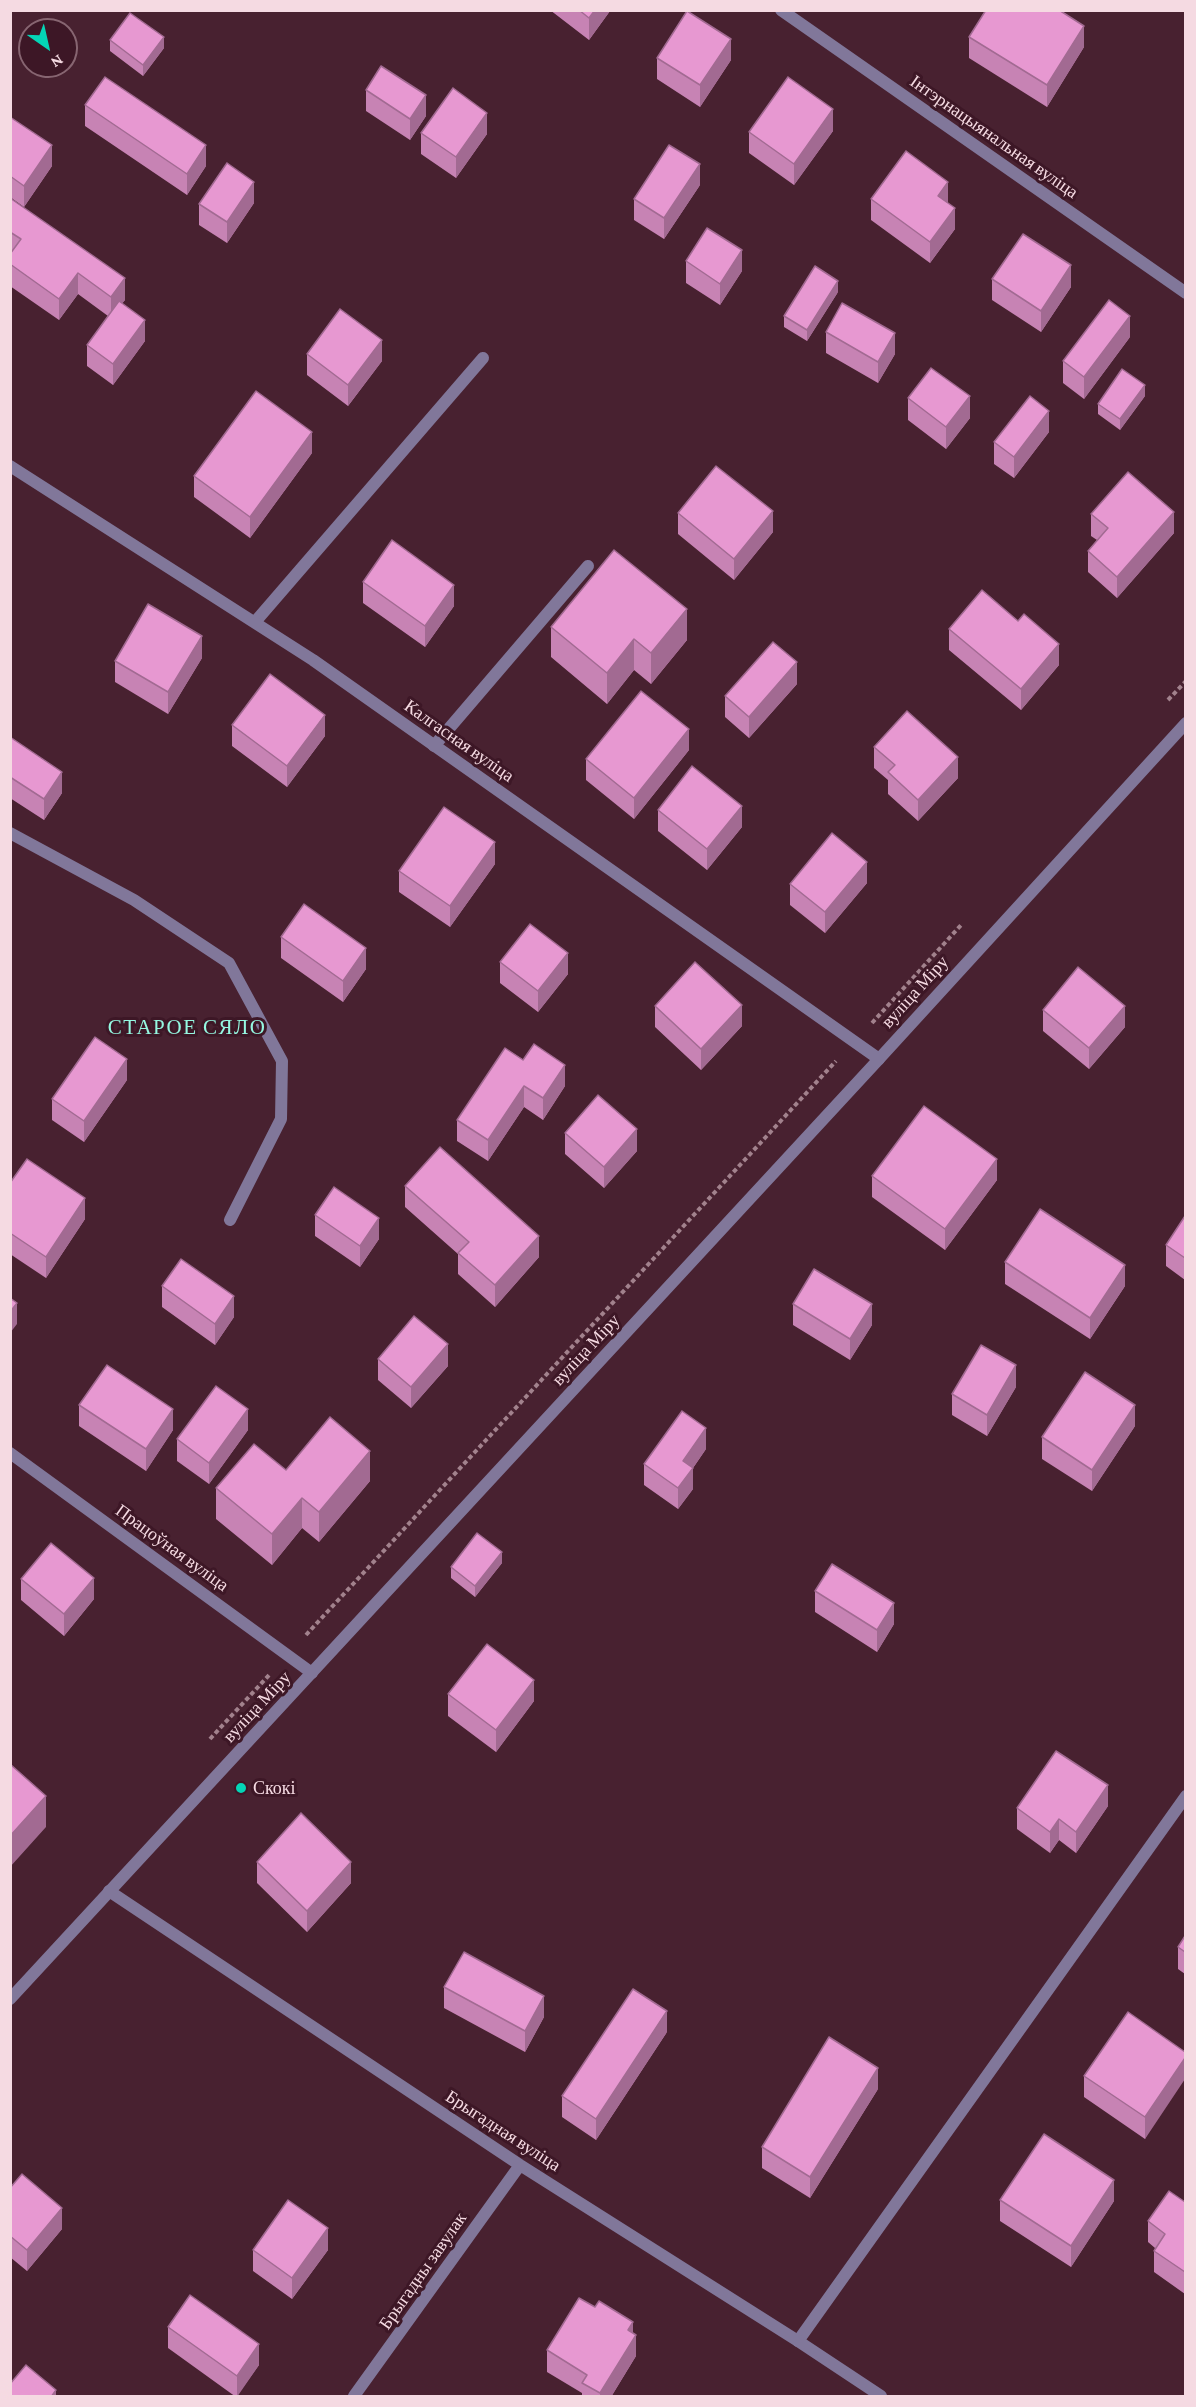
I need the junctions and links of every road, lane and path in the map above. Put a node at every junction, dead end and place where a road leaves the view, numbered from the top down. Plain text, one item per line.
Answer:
1 (781, 10) edge
2 (1185, 292) edge
3 (483, 358) dead end
4 (10, 466) edge
5 (588, 566) dead end
6 (255, 622) junction
7 (1185, 681) edge
8 (1161, 708) dead end
9 (1185, 723) edge
10 (434, 746) junction
11 (10, 833) edge
12 (967, 918) dead end
13 (854, 1041) junction
14 (879, 1059) junction
15 (230, 1220) dead end
16 (10, 1453) edge
17 (288, 1655) junction
18 (312, 1673) junction
19 (208, 1741) dead end
20 (1185, 1796) edge
21 (109, 1891) junction
22 (10, 1998) edge
23 (520, 2165) junction
24 (798, 2341) junction
25 (354, 2397) edge
26 (881, 2397) edge

1 - 2 street, Інтэрнацыянальная вуліца
3 - 6 street
4 - 6 street, Калгасная вуліца
5 - 10 street
6 - 10 street, Калгасная вуліца
7 - 8 path
9 - 14 street, вуліца Міру
10 - 13 street, Калгасная вуліца
11 - 15 street
12 - 13 path
13 - 14 street, Калгасная вуліца
13 - 17 path
14 - 18 street, вуліца Міру
16 - 17 street, Працоўная вуліца
17 - 18 street, Працоўная вуліца
17 - 19 path
18 - 21 street, вуліца Міру
20 - 24 street
21 - 22 street, вуліца Міру
21 - 23 street, Брыгадная вуліца
23 - 24 street, Брыгадная вуліца
23 - 25 street, Брыгадны завулак
24 - 26 street, Брыгадная вуліца

